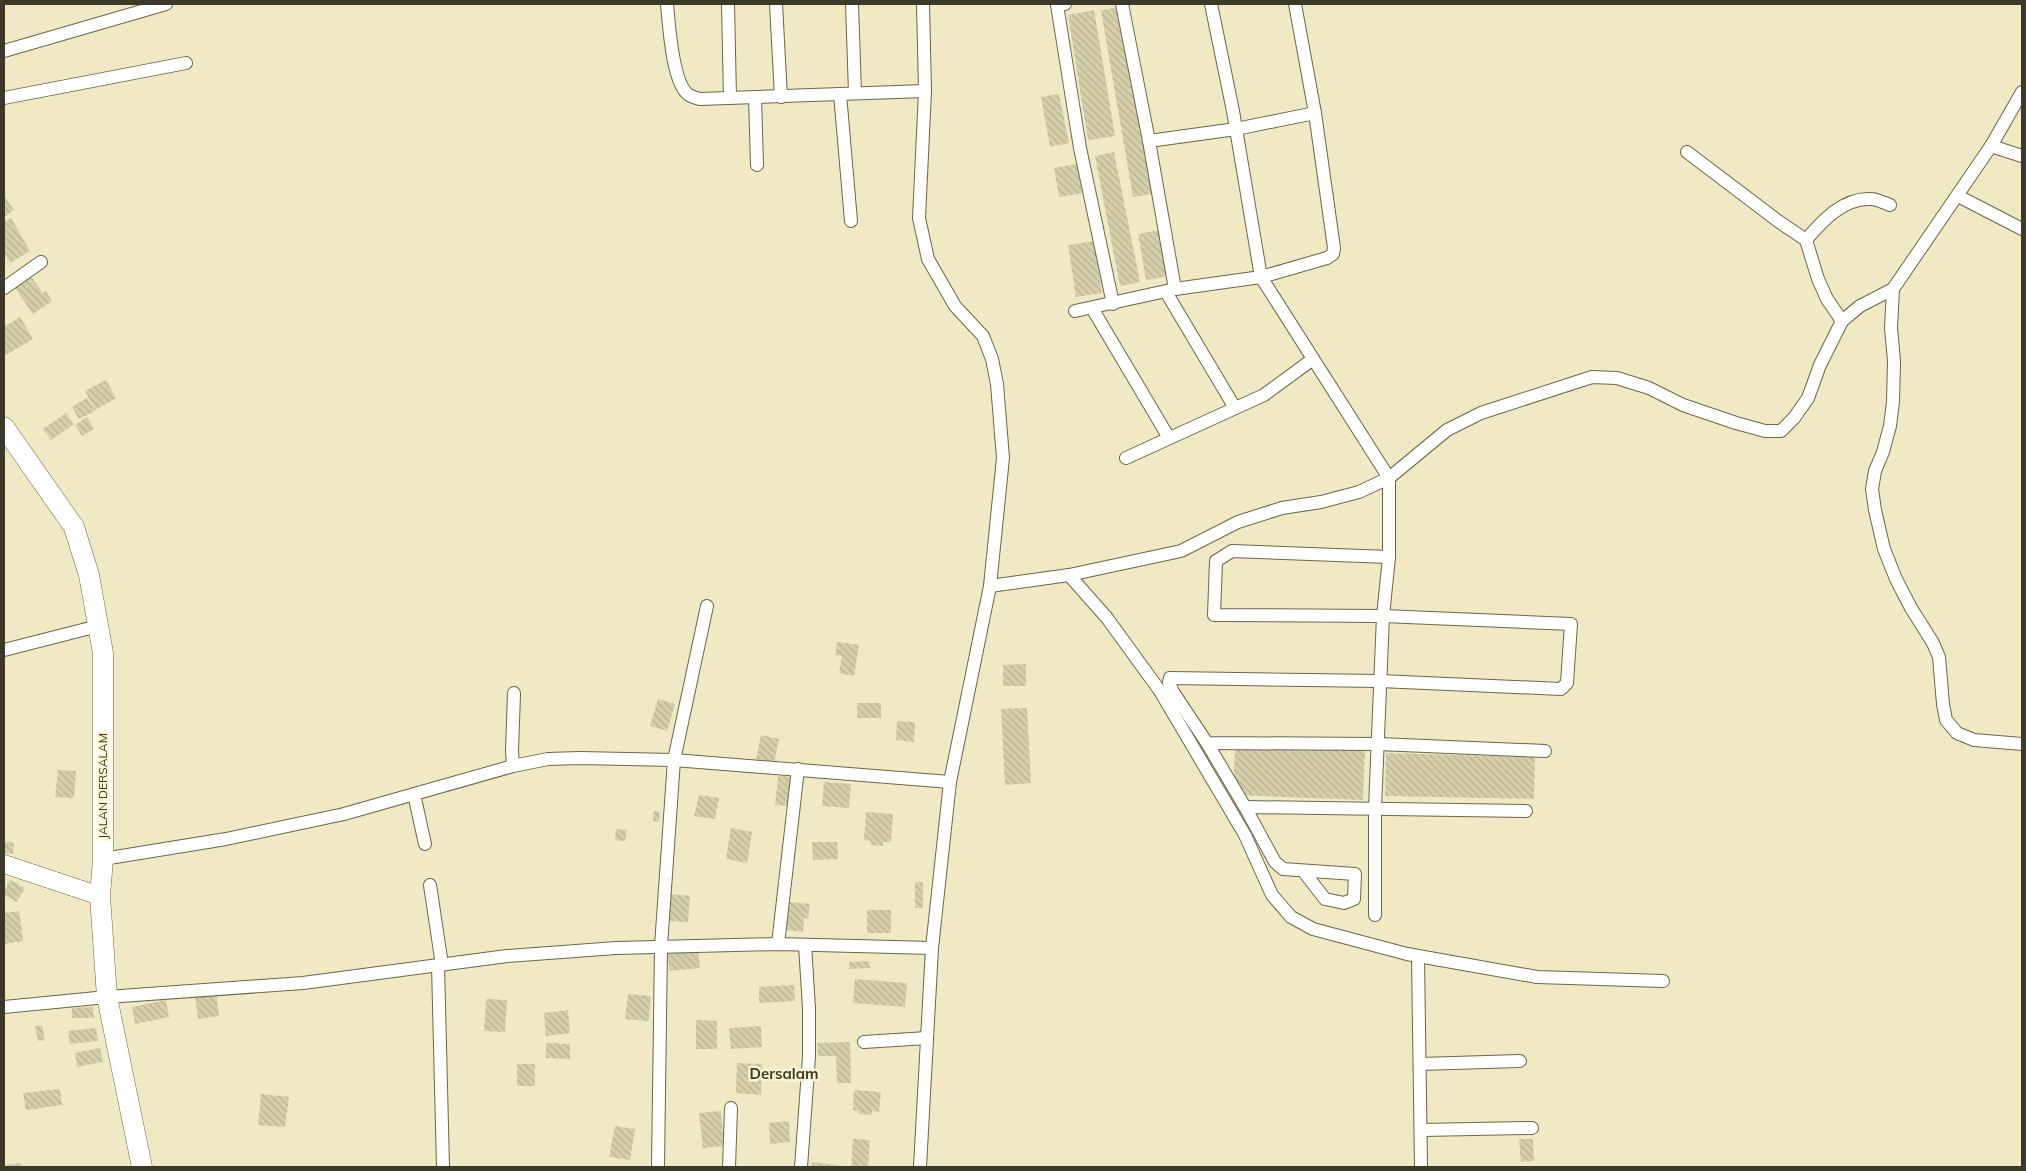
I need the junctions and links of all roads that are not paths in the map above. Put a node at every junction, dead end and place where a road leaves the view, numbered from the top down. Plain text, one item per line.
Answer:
1 (166, 4) edge
2 (667, 4) edge
3 (728, 4) edge
4 (776, 4) edge
5 (852, 4) edge
6 (924, 4) edge
7 (1065, 4) edge
8 (1122, 4) edge
9 (1211, 4) edge
10 (1295, 4) edge
11 (152, 6) edge
12 (4, 51) edge
13 (186, 63) dead end
14 (925, 91) junction
15 (2022, 92) edge
16 (856, 93) junction
17 (840, 94) junction
18 (781, 96) junction
19 (756, 97) junction
20 (4, 98) edge
21 (730, 98) junction
22 (1315, 113) junction
23 (1236, 129) junction
24 (1148, 141) junction
25 (1991, 146) junction
26 (1687, 152) dead end
27 (2022, 156) edge
28 (757, 165) dead end
29 (1958, 196) junction
30 (1890, 205) dead end
31 (851, 221) dead end
32 (2022, 229) edge
33 (1806, 240) junction
34 (41, 262) dead end
35 (1260, 277) junction
36 (4, 288) edge
37 (1893, 289) junction
38 (1170, 290) junction
39 (1113, 304) junction
40 (1092, 308) junction
41 (1075, 311) dead end
42 (1842, 321) junction
43 (1313, 358) junction
44 (1235, 408) junction
45 (4, 427) edge
46 (1170, 438) junction
47 (1126, 458) dead end
48 (1389, 478) junction
49 (1389, 557) junction
50 (1069, 576) junction
51 (990, 586) junction
52 (707, 606) dead end
53 (1383, 616) junction
54 (98, 626) junction
55 (4, 650) edge
56 (1380, 681) junction
57 (514, 693) dead end
58 (1207, 743) junction
59 (1378, 744) junction
60 (2022, 744) edge
61 (1545, 751) dead end
62 (674, 760) junction
63 (513, 766) junction
64 (798, 769) junction
65 (950, 782) junction
66 (414, 794) junction
67 (1245, 807) junction
68 (1375, 808) junction
69 (1526, 811) dead end
70 (425, 844) dead end
71 (103, 859) junction
72 (4, 864) edge
73 (1304, 872) dead end
74 (430, 884) dead end
75 (100, 896) junction
76 (1375, 915) dead end
77 (778, 944) junction
78 (805, 945) junction
79 (661, 946) junction
80 (932, 948) junction
81 (1418, 956) junction
82 (440, 965) junction
83 (1663, 981) dead end
84 (107, 997) junction
85 (4, 1007) edge
86 (927, 1038) junction
87 (864, 1042) dead end
88 (1520, 1061) dead end
89 (1420, 1064) junction
90 (731, 1108) dead end
91 (1532, 1128) dead end
92 (1421, 1130) junction
93 (142, 1167) edge
94 (443, 1167) edge
95 (658, 1167) edge
96 (729, 1167) edge
97 (801, 1167) edge
98 (920, 1167) edge
99 (1421, 1167) edge

1 - 11 street
2 - 21 street
3 - 21 street
4 - 18 street
5 - 16 street
6 - 14 street
7 - 39 street
8 - 24 street
9 - 23 street
10 - 22 street
11 - 12 street
13 - 20 street
14 - 16 street
14 - 51 street
15 - 25 street
16 - 17 street
17 - 18 street
17 - 31 street
18 - 19 street
19 - 21 street
19 - 28 street
22 - 23 street
22 - 35 street
23 - 24 street
23 - 35 street
24 - 38 street
25 - 27 street
25 - 29 street
26 - 33 street
29 - 32 street
29 - 37 street
30 - 33 street
33 - 42 street
34 - 36 street
35 - 38 street
35 - 43 street
37 - 42 street
37 - 60 street
38 - 39 street
38 - 44 street
39 - 40 street
40 - 41 street
40 - 46 street
42 - 48 street
43 - 44 street
43 - 48 street
44 - 46 street
45 - 54 main road, JALAN DERSALAM
46 - 47 street
48 - 49 street
48 - 50 street
49 - 53 street
49 - 53 street
50 - 51 street
50 - 81 street
51 - 65 street
52 - 62 street
53 - 56 street
53 - 56 street
54 - 55 street
54 - 71 main road, JALAN DERSALAM
56 - 58 street
56 - 59 street
57 - 63 street
58 - 59 street
58 - 67 street
59 - 61 street
59 - 68 street
62 - 63 street
62 - 64 street
62 - 79 street
63 - 66 street
64 - 65 street
64 - 77 street
65 - 80 street
66 - 70 street
66 - 71 street
67 - 68 street
67 - 73 street
68 - 69 street
68 - 76 street
71 - 75 main road, JALAN DERSALAM
72 - 75 street
74 - 82 street
75 - 84 main road, JALAN DERSALAM
77 - 78 street
77 - 79 street
78 - 80 street
78 - 97 street
79 - 82 street
79 - 95 street
80 - 86 street
81 - 83 street
81 - 89 street
82 - 84 street
82 - 94 street
84 - 85 street
84 - 93 main road, JALAN DERSALAM
86 - 87 street
86 - 98 street
88 - 89 street
89 - 92 street
90 - 96 street
91 - 92 street
92 - 99 street

